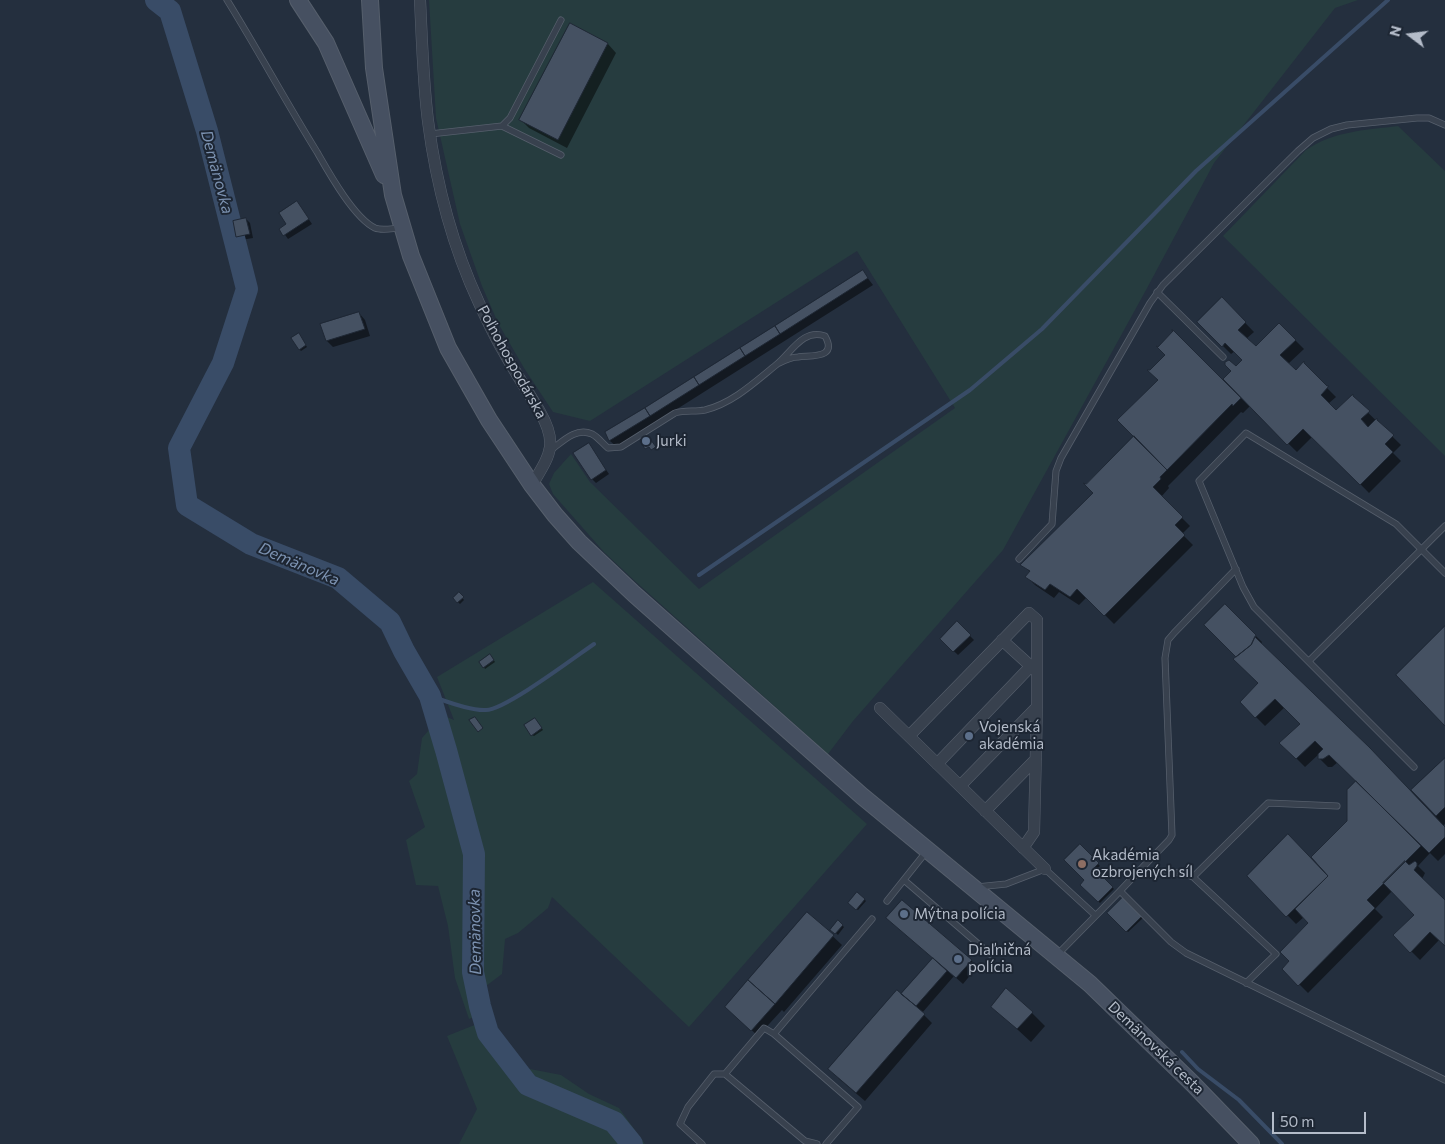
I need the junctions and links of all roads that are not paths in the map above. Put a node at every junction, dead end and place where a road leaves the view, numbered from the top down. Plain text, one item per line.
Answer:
1 (227, 0) edge
2 (298, 0) edge
3 (370, 0) edge
4 (420, 0) edge
5 (561, 20) dead end
6 (1445, 125) edge
7 (502, 126) junction
8 (430, 134) junction
9 (561, 155) dead end
10 (393, 195) junction
11 (402, 228) junction
12 (1157, 292) junction
13 (1223, 357) dead end
14 (779, 362) junction
15 (551, 450) junction
16 (532, 485) junction
17 (1445, 526) edge
18 (1421, 550) junction
19 (1019, 559) dead end
20 (1236, 570) junction
21 (1445, 573) edge
22 (1002, 640) junction
23 (1309, 661) junction
24 (1033, 668) junction
25 (1037, 707) junction
26 (880, 708) dead end
27 (909, 736) junction
28 (1036, 759) junction
29 (937, 764) junction
30 (1414, 767) dead end
31 (960, 786) junction
32 (1337, 806) dead end
33 (985, 811) junction
34 (1023, 848) junction
35 (928, 850) junction
36 (1045, 869) junction
37 (1140, 871) junction
38 (1193, 877) junction
39 (904, 880) junction
40 (973, 887) junction
41 (1120, 891) junction
42 (887, 901) dead end
43 (1095, 915) junction
44 (872, 919) dead end
45 (990, 954) dead end
46 (1057, 956) junction
47 (1246, 983) junction
48 (774, 1034) junction
49 (725, 1074) junction
50 (1445, 1080) edge
51 (804, 1143) edge
52 (702, 1144) edge
53 (817, 1144) edge
54 (826, 1144) edge
55 (1251, 1144) edge

1 - 11 lane
2 - 10 main road
3 - 10 main road
4 - 8 street, Poľnohospodárska
5 - 7 lane
6 - 12 lane
7 - 8 lane
7 - 9 lane
8 - 15 street, Poľnohospodárska
10 - 11 main road, Demänovská cesta
11 - 16 main road, Demänovská cesta
12 - 13 lane
12 - 19 lane
14 - 14 lane
14 - 15 lane
15 - 16 street
16 - 35 main road, Demänovská cesta
17 - 18 lane
18 - 20 lane
18 - 21 lane
18 - 23 lane
20 - 23 lane
20 - 37 lane
22 - 24 street
22 - 24 street
22 - 27 street
23 - 30 lane
24 - 25 street
24 - 29 street
25 - 28 street
25 - 31 street
26 - 27 street
27 - 29 street
28 - 33 street
28 - 34 street
29 - 31 street
31 - 33 street
32 - 38 lane
33 - 34 street
34 - 36 street
35 - 39 lane
35 - 40 main road, Demänovská cesta
36 - 40 lane
36 - 43 lane
37 - 38 lane
37 - 41 lane
38 - 47 lane
39 - 42 lane
39 - 45 lane
40 - 46 main road, Demänovská cesta
41 - 43 lane
41 - 47 lane
43 - 46 lane
44 - 48 lane
46 - 55 main road, Demänovská cesta
47 - 50 lane
48 - 49 lane
48 - 54 lane
49 - 51 lane
49 - 52 lane
51 - 53 lane

